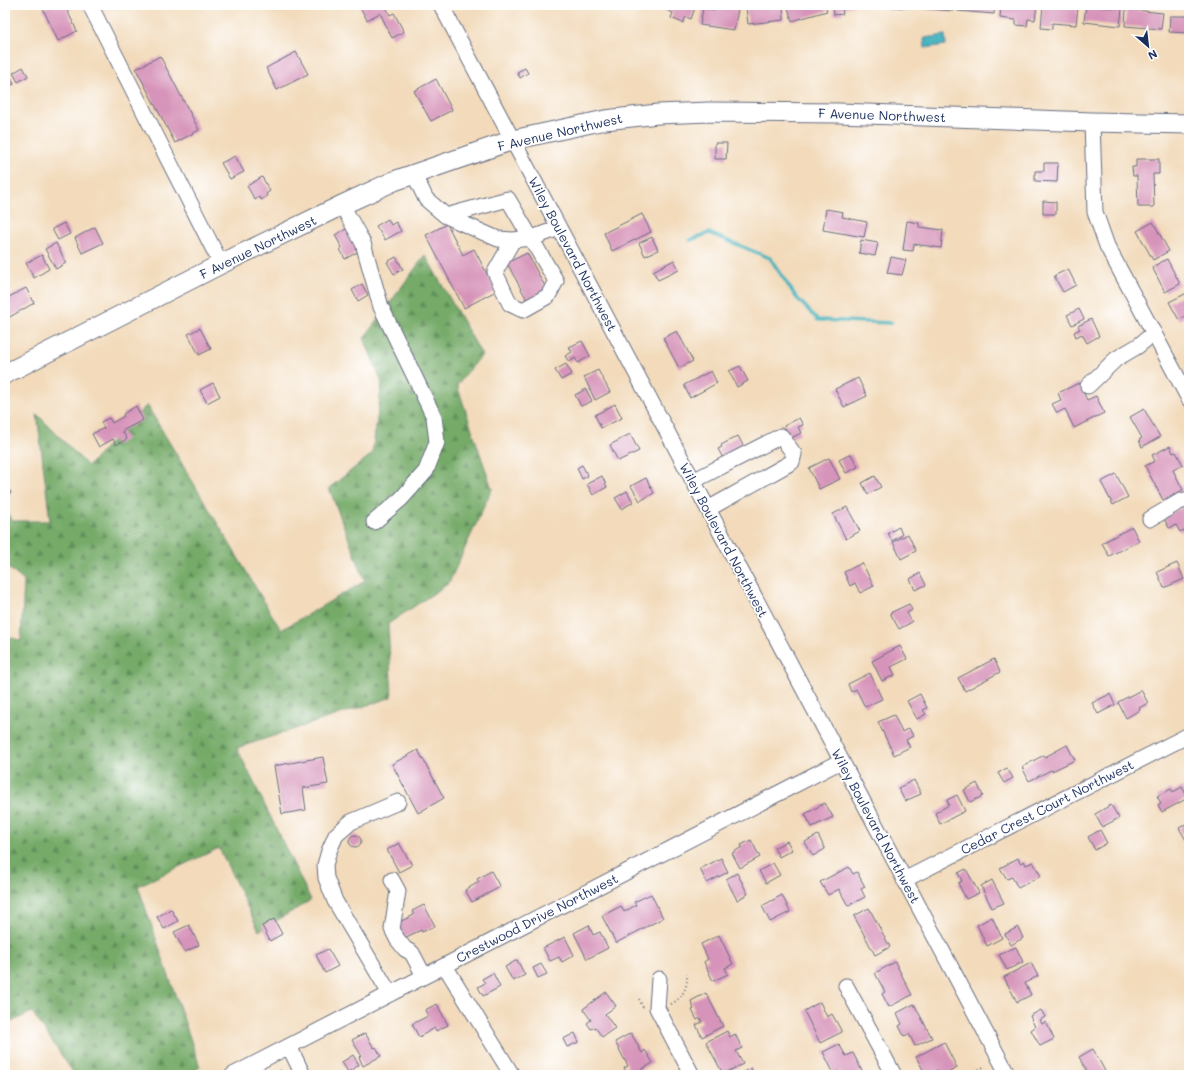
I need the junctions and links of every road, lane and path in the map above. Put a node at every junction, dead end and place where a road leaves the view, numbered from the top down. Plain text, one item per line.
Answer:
1 (90, 5) edge
2 (441, 5) edge
3 (1092, 122) junction
4 (1189, 124) edge
5 (513, 140) junction
6 (414, 174) junction
7 (342, 205) junction
8 (446, 216) junction
9 (559, 228) junction
10 (532, 238) junction
11 (513, 240) junction
12 (221, 264) junction
13 (1154, 333) junction
14 (5, 374) edge
15 (1088, 386) dead end
16 (1189, 399) edge
17 (693, 481) junction
18 (1189, 499) edge
19 (708, 509) junction
20 (1150, 518) dead end
21 (374, 522) dead end
22 (1189, 735) edge
23 (841, 761) junction
24 (398, 802) dead end
25 (392, 880) dead end
26 (904, 880) junction
27 (445, 966) junction
28 (687, 974) dead end
29 (424, 976) junction
30 (659, 979) dead end
31 (846, 986) dead end
32 (390, 994) junction
33 (668, 1005) dead end
34 (289, 1046) junction
35 (985, 1066) dead end
36 (280, 1070) dead end
37 (1004, 1074) edge
38 (233, 1075) edge
39 (283, 1075) edge
40 (303, 1075) edge
41 (512, 1075) edge
42 (692, 1075) edge
43 (894, 1075) edge
44 (968, 1075) edge

1 - 12 street
2 - 5 street, Wiley Boulevard Northwest
3 - 4 main road, F Avenue Northwest
3 - 5 main road, F Avenue Northwest
3 - 13 street
5 - 6 main road, F Avenue Northwest
5 - 9 street, Wiley Boulevard Northwest
6 - 7 main road, F Avenue Northwest
6 - 8 street
7 - 12 main road, F Avenue Northwest
7 - 21 street
8 - 10 street
8 - 11 street
9 - 10 street
9 - 17 street, Wiley Boulevard Northwest
10 - 11 street
10 - 11 street
12 - 14 main road, F Avenue Northwest
13 - 15 street
13 - 16 street
17 - 19 street, Wiley Boulevard Northwest
17 - 19 street
18 - 20 street
19 - 23 street, Wiley Boulevard Northwest
22 - 26 street, Cedar Crest Court Northwest
23 - 26 street, Wiley Boulevard Northwest
23 - 27 street, Crestwood Drive Northwest
24 - 32 street
25 - 29 street
26 - 37 street, Wiley Boulevard Northwest
27 - 29 street, Crestwood Drive Northwest
27 - 41 street
28 - 33 path
29 - 32 street, Crestwood Drive Northwest
30 - 42 street
31 - 43 street
32 - 34 street, Crestwood Drive Northwest
34 - 38 street, Crestwood Drive Northwest
34 - 40 street
35 - 44 path
36 - 39 path

